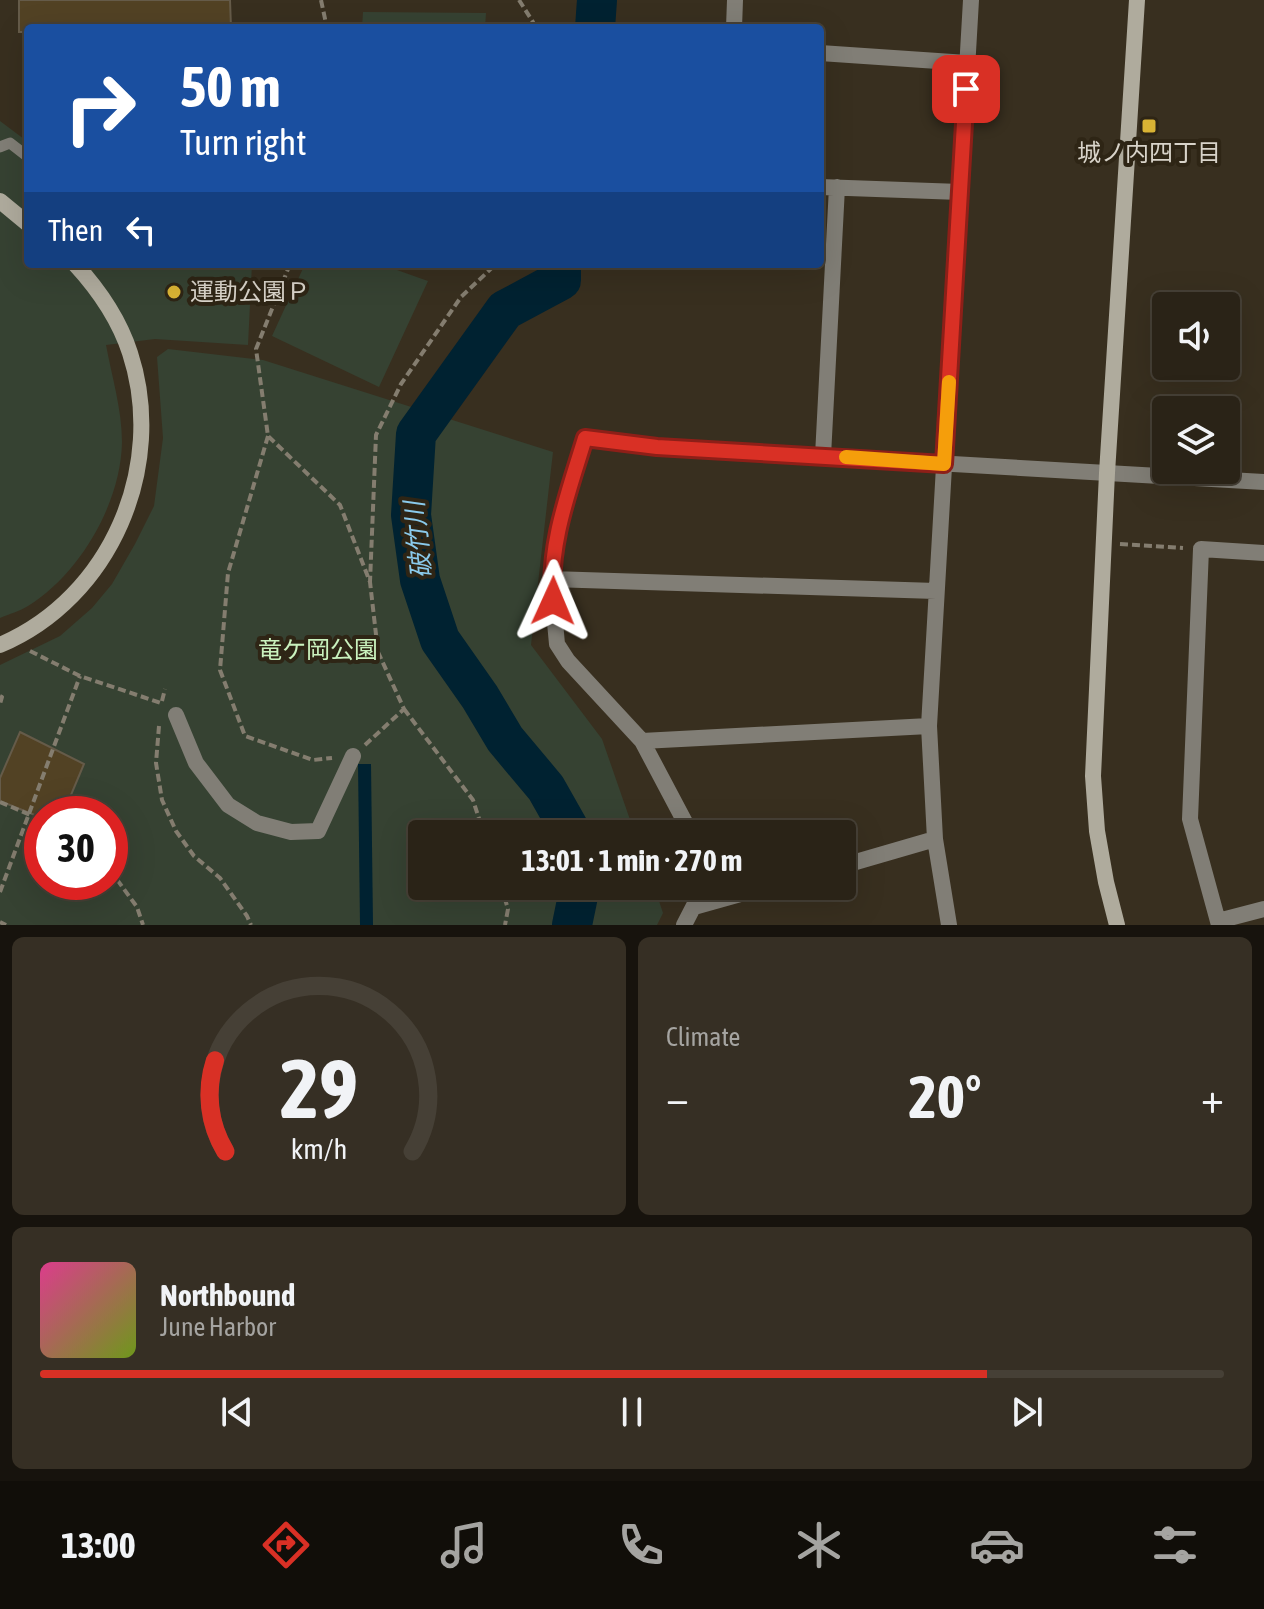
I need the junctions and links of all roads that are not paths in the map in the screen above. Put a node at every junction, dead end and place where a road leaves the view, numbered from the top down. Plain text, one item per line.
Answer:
1 (735, 0) edge
2 (971, 0) edge
3 (1137, 0) edge
4 (734, 24) edge
5 (824, 53) edge
6 (967, 63) junction
7 (0, 147) edge
8 (24, 154) edge
9 (824, 187) edge
10 (837, 187) junction
11 (960, 192) junction
12 (0, 201) edge
13 (24, 221) edge
14 (79, 268) edge
15 (823, 456) junction
16 (944, 464) junction
17 (1107, 473) junction
18 (1264, 482) edge
19 (1264, 553) edge
20 (551, 579) junction
21 (936, 591) junction
22 (5, 643) edge
23 (168, 713) road end
24 (929, 726) junction
25 (642, 741) junction
26 (353, 756) road end
27 (684, 820) edge
28 (935, 839) junction
29 (856, 862) edge
30 (697, 900) edge
31 (719, 900) edge
32 (694, 907) junction
33 (1264, 909) edge
34 (1218, 923) edge
35 (684, 925) edge
36 (949, 925) edge
37 (1117, 925) edge

1 - 4 street
2 - 6 street
3 - 17 street
5 - 6 street
6 - 11 street
7 - 8 lane
9 - 10 street
10 - 11 street
10 - 15 street
11 - 16 street
12 - 13 street
14 - 22 street
15 - 16 street
15 - 20 street
16 - 17 street
16 - 21 street
17 - 18 street
17 - 37 street
19 - 34 street
20 - 21 street
20 - 25 street
21 - 24 street
23 - 26 street
24 - 25 street
24 - 28 street
25 - 27 street
28 - 29 street
28 - 36 street
30 - 32 street
31 - 32 street
32 - 35 street
33 - 34 street

